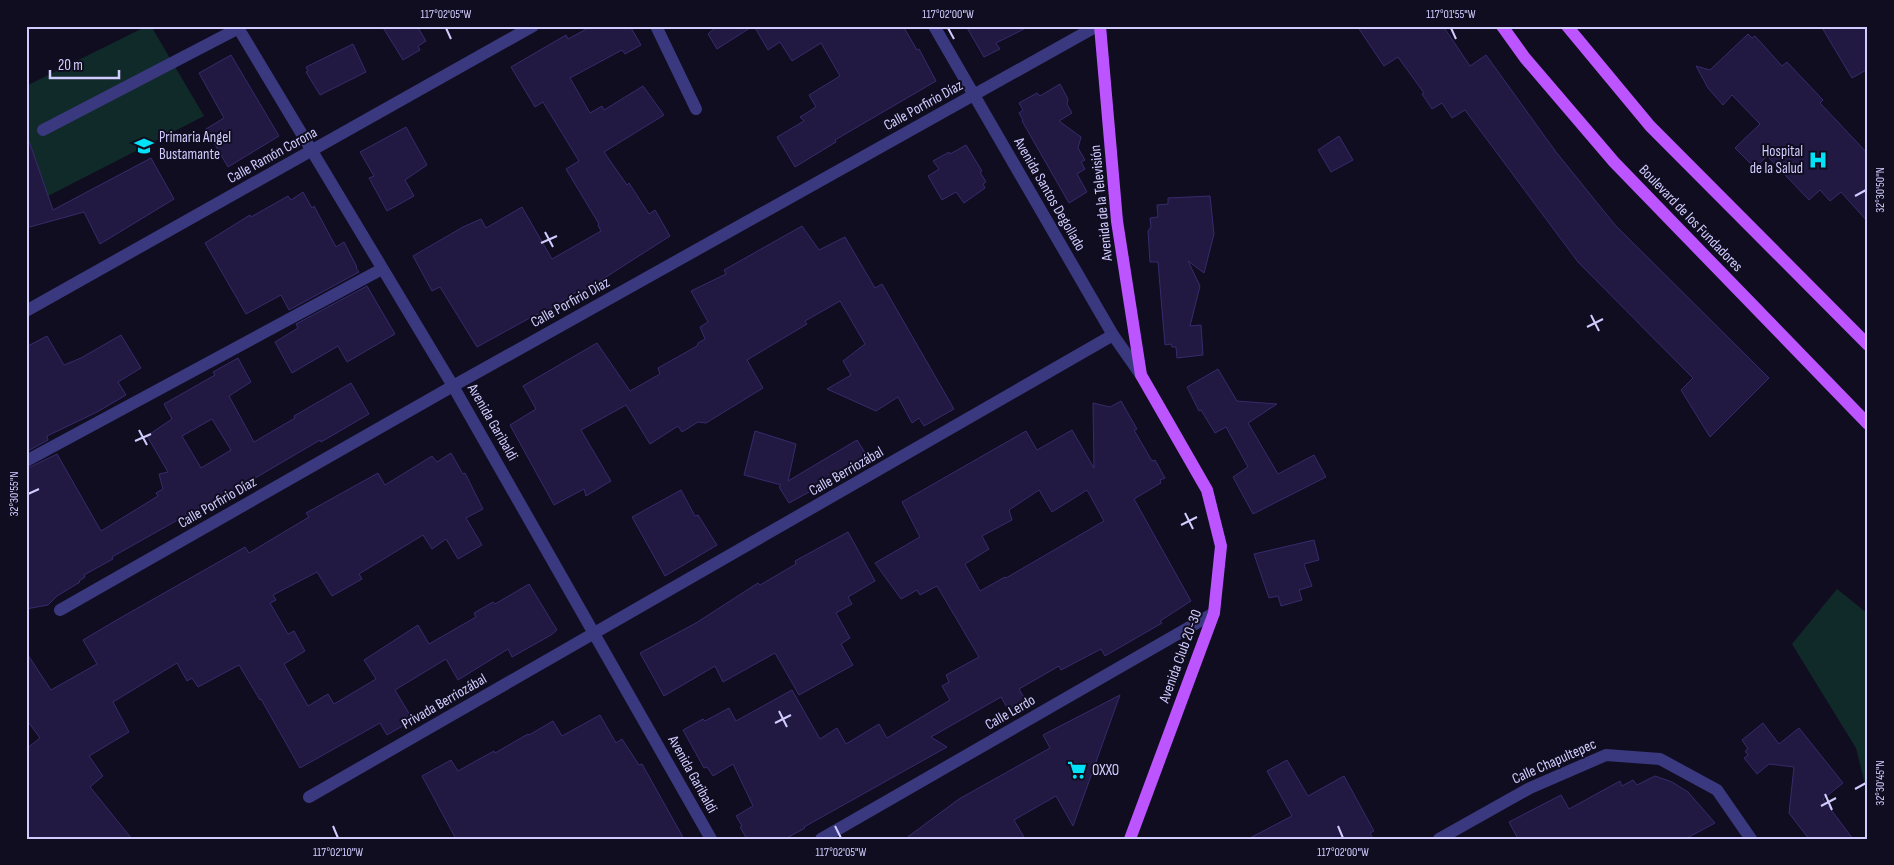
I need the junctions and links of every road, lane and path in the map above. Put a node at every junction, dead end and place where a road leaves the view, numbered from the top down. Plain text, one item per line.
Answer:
1 (533, 26) edge
2 (656, 26) edge
3 (934, 26) edge
4 (1099, 26) edge
5 (1502, 26) edge
6 (1567, 26) edge
7 (238, 27) edge
8 (974, 96) junction
9 (696, 109) dead end
10 (44, 130) dead end
11 (312, 152) junction
12 (382, 269) junction
13 (26, 311) edge
14 (1114, 335) junction
15 (1868, 345) edge
16 (1141, 375) junction
17 (453, 386) junction
18 (1868, 424) edge
19 (26, 461) edge
20 (60, 610) dead end
21 (1214, 613) junction
22 (595, 634) junction
23 (309, 797) dead end
24 (711, 839) edge
25 (821, 839) edge
26 (1130, 839) edge
27 (1439, 839) edge
28 (1751, 839) edge

1 - 11 street, Calle Ramón Corona
2 - 9 street
3 - 8 street, Avenida Santos Degollado
4 - 8 street, Calle Porfirio Díaz
4 - 16 main road, Avenida de la Televisión
5 - 18 main road, Boulevard de los Fundadores
6 - 15 main road
7 - 10 street
7 - 11 street, Avenida Garibaldi
8 - 14 street, Avenida Santos Degollado
8 - 17 street, Calle Porfirio Díaz
11 - 12 street, Avenida Garibaldi
11 - 13 street, Calle Ramón Corona
12 - 17 street, Avenida Garibaldi
12 - 19 street
14 - 16 street, Avenida Santos Degollado
14 - 22 street, Calle Berriozábal
16 - 21 main road, Avenida Club 20-30
17 - 20 street, Calle Porfirio Díaz
17 - 22 street, Avenida Garibaldi
21 - 25 street, Calle Lerdo
21 - 26 main road, Avenida Club 20-30
22 - 23 street, Privada Berriozábal
22 - 24 street, Avenida Garibaldi
27 - 28 street, Calle Chapultepec

